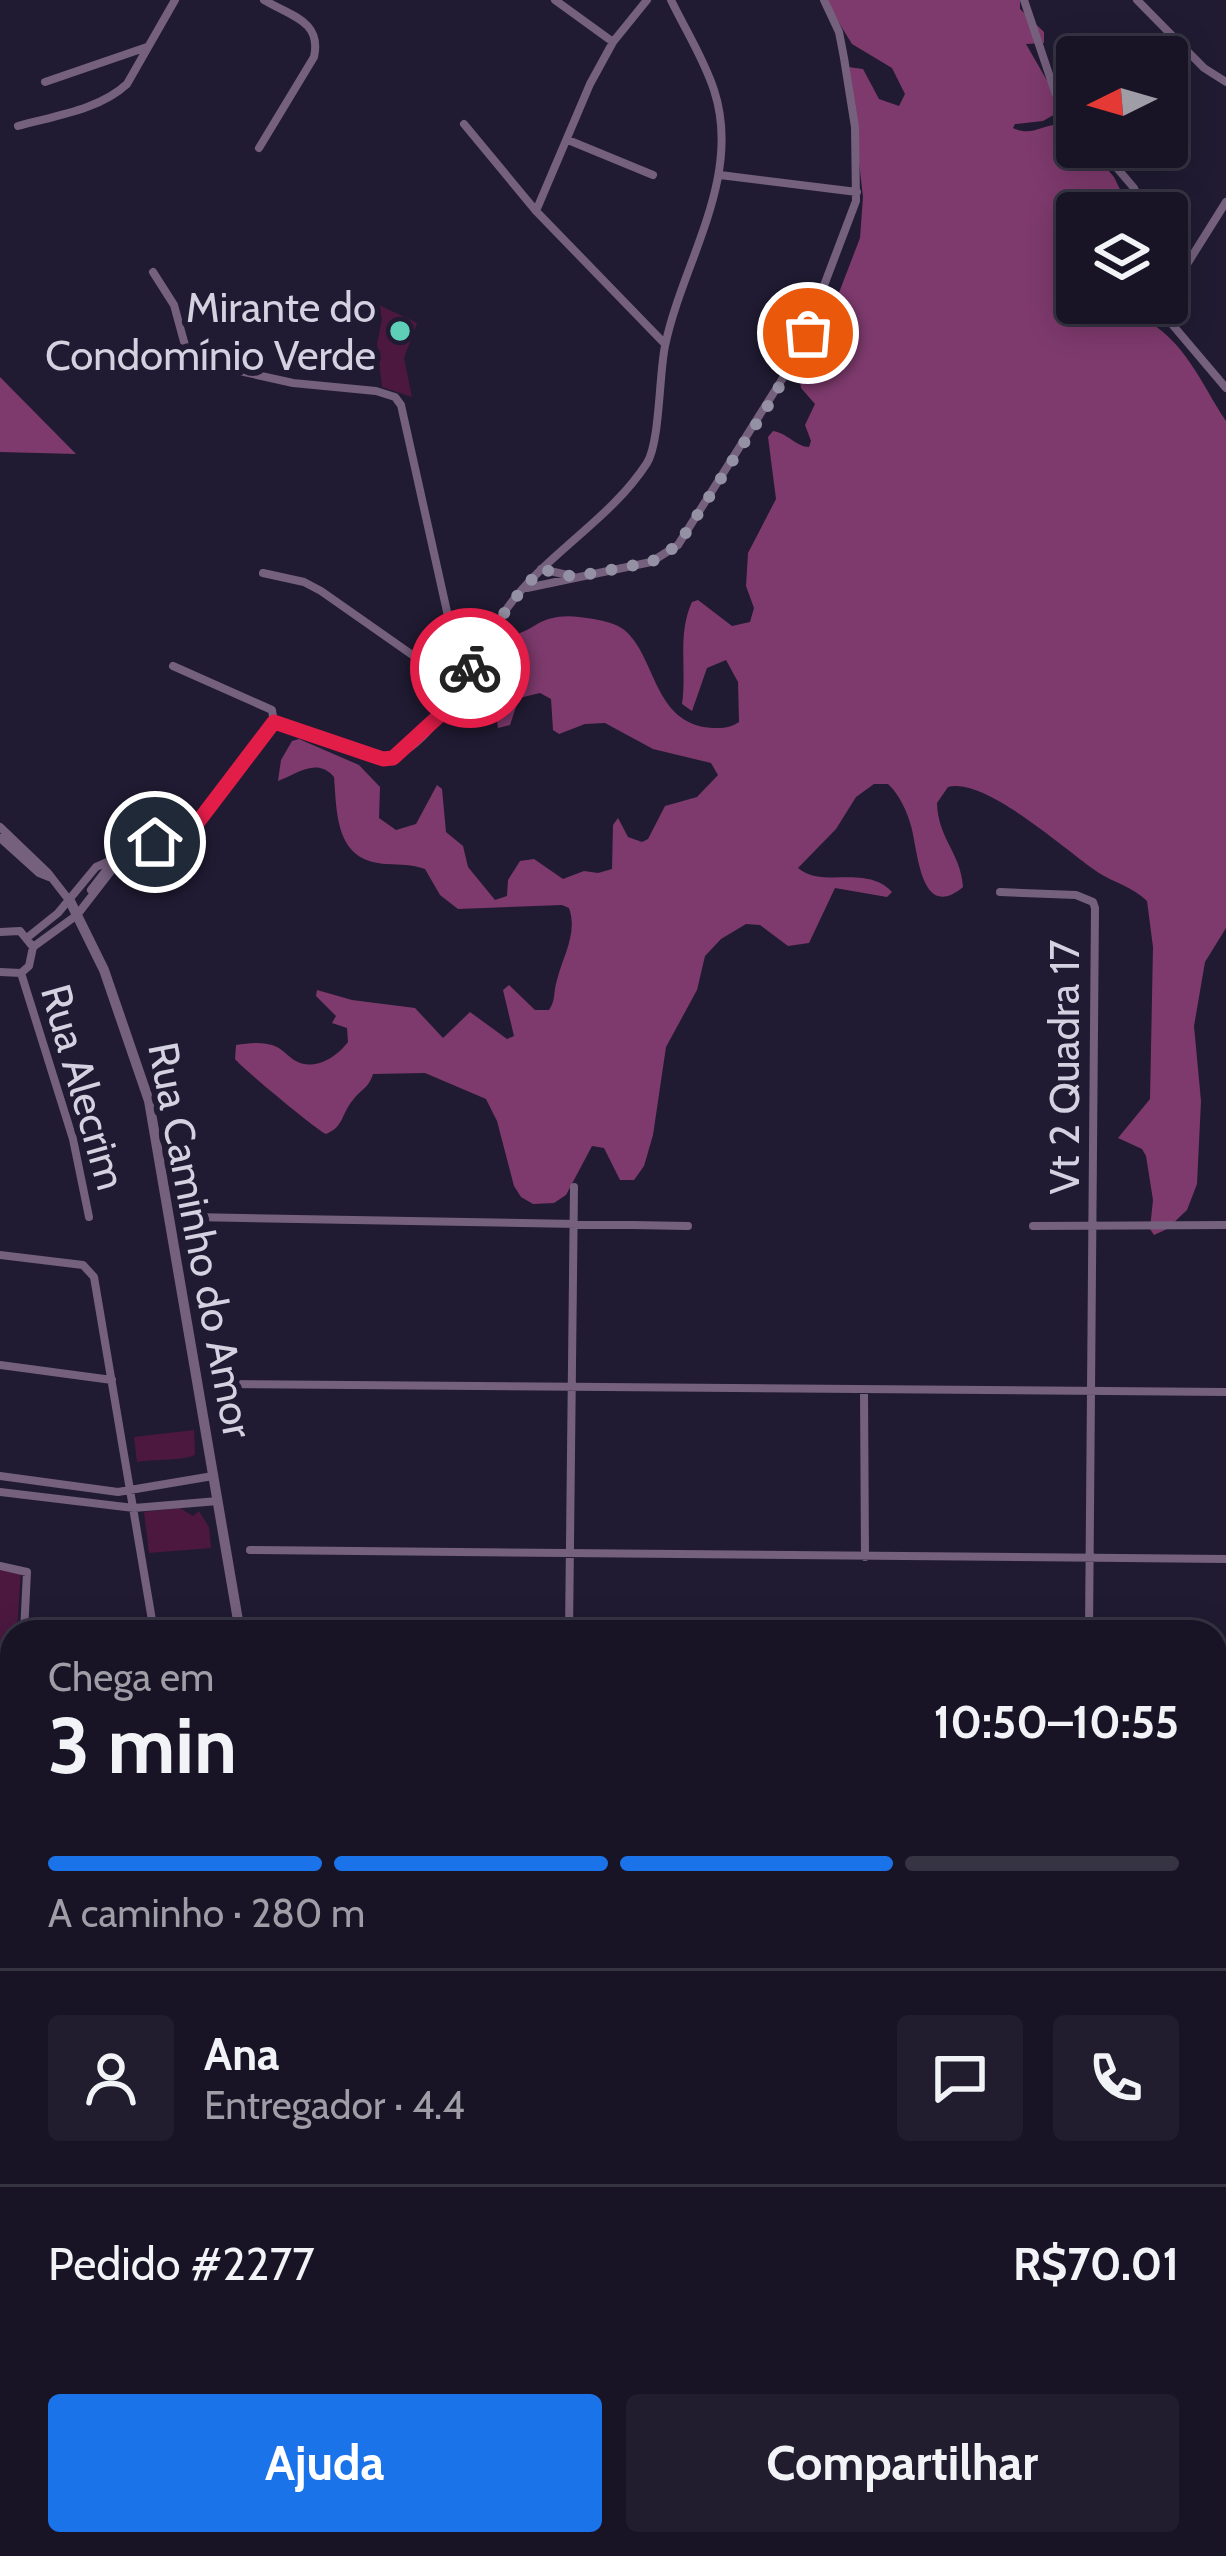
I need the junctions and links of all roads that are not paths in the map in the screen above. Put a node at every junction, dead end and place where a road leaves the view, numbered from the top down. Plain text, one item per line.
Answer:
1 (175, 0) edge
2 (264, 0) edge
3 (555, 0) edge
4 (647, 0) edge
5 (671, 0) edge
6 (824, 0) edge
7 (1024, 0) edge
8 (1137, 0) edge
9 (613, 42) junction
10 (149, 46) junction
11 (45, 82) dead end
12 (1226, 82) edge
13 (1056, 95) edge
14 (464, 124) dead end
15 (18, 126) dead end
16 (568, 140) junction
17 (260, 148) dead end
18 (1117, 168) edge
19 (653, 175) dead end
20 (720, 175) junction
21 (857, 192) junction
22 (1136, 192) edge
23 (1226, 202) edge
24 (536, 211) junction
25 (1188, 260) edge
26 (153, 272) dead end
27 (1176, 324) edge
28 (665, 344) junction
29 (1226, 388) edge
30 (541, 569) junction
31 (263, 573) dead end
32 (574, 577) junction
33 (525, 588) junction
34 (173, 666) dead end
35 (460, 684) junction
36 (274, 722) junction
37 (0, 827) edge
38 (0, 838) edge
39 (124, 855) junction
40 (51, 877) junction
41 (1000, 892) dead end
42 (70, 901) junction
43 (77, 915) junction
44 (0, 932) edge
45 (28, 937) junction
46 (33, 947) junction
47 (0, 972) edge
48 (21, 973) junction
49 (574, 1186) dead end
50 (89, 1217) dead end
51 (191, 1217) dead end
52 (571, 1221) junction
53 (1226, 1225) edge
54 (688, 1226) dead end
55 (1033, 1226) dead end
56 (1094, 1226) junction
57 (0, 1255) edge
58 (0, 1365) edge
59 (112, 1380) junction
60 (218, 1384) dead end
61 (572, 1388) junction
62 (864, 1391) junction
63 (1093, 1392) junction
64 (1226, 1392) edge
65 (0, 1476) edge
66 (214, 1476) junction
67 (186, 1480) junction
68 (131, 1489) junction
69 (0, 1492) edge
70 (218, 1501) junction
71 (190, 1502) junction
72 (134, 1508) junction
73 (250, 1550) dead end
74 (569, 1556) junction
75 (865, 1557) junction
76 (1089, 1558) junction
77 (1226, 1559) edge
78 (0, 1566) edge
79 (25, 1620) edge
80 (152, 1620) edge
81 (238, 1620) edge
82 (569, 1620) edge
83 (1089, 1620) edge

1 - 10 street
2 - 17 street
3 - 9 street
4 - 9 street
5 - 20 street
6 - 21 street
7 - 13 street
8 - 12 street
9 - 16 street
10 - 11 street
10 - 15 street
14 - 24 street
16 - 19 street
16 - 24 street
18 - 22 street
20 - 21 street
20 - 28 street
21 - 32 street
23 - 25 street
24 - 28 street
26 - 35 street
27 - 29 street
28 - 30 street
30 - 32 street
30 - 33 street
31 - 35 street
32 - 33 street
33 - 35 street
34 - 36 street
35 - 36 street
36 - 39 street
37 - 40 street
38 - 40 street
39 - 42 street
39 - 43 street
40 - 42 street, Rua Caminho do Amor
41 - 56 street, Vt 2 Quadra 17
42 - 43 street, Rua Caminho do Amor
42 - 45 street
43 - 46 street
43 - 66 street, Rua Caminho do Amor
44 - 45 street
45 - 46 street
46 - 48 street
47 - 48 street
48 - 50 street, Rua Alecrim
49 - 52 street
51 - 52 street
52 - 54 street
52 - 61 street
53 - 56 street
55 - 56 street
56 - 63 street, Vt 2 Quadra 17
57 - 59 street
58 - 59 street
59 - 68 street
60 - 61 street
61 - 62 street
61 - 74 street
62 - 63 street
62 - 75 street
63 - 64 street
63 - 76 street, Vt 2 Quadra 17
65 - 68 street
66 - 67 street
66 - 70 street, Rua Caminho do Amor
67 - 68 street
67 - 71 street
68 - 72 street
69 - 72 street
70 - 71 street
70 - 81 street, Rua Caminho do Amor
71 - 72 street
72 - 80 street
73 - 74 street
74 - 75 street
74 - 82 street
75 - 76 street
76 - 77 street
76 - 83 street, Vt 2 Quadra 17
78 - 79 street

